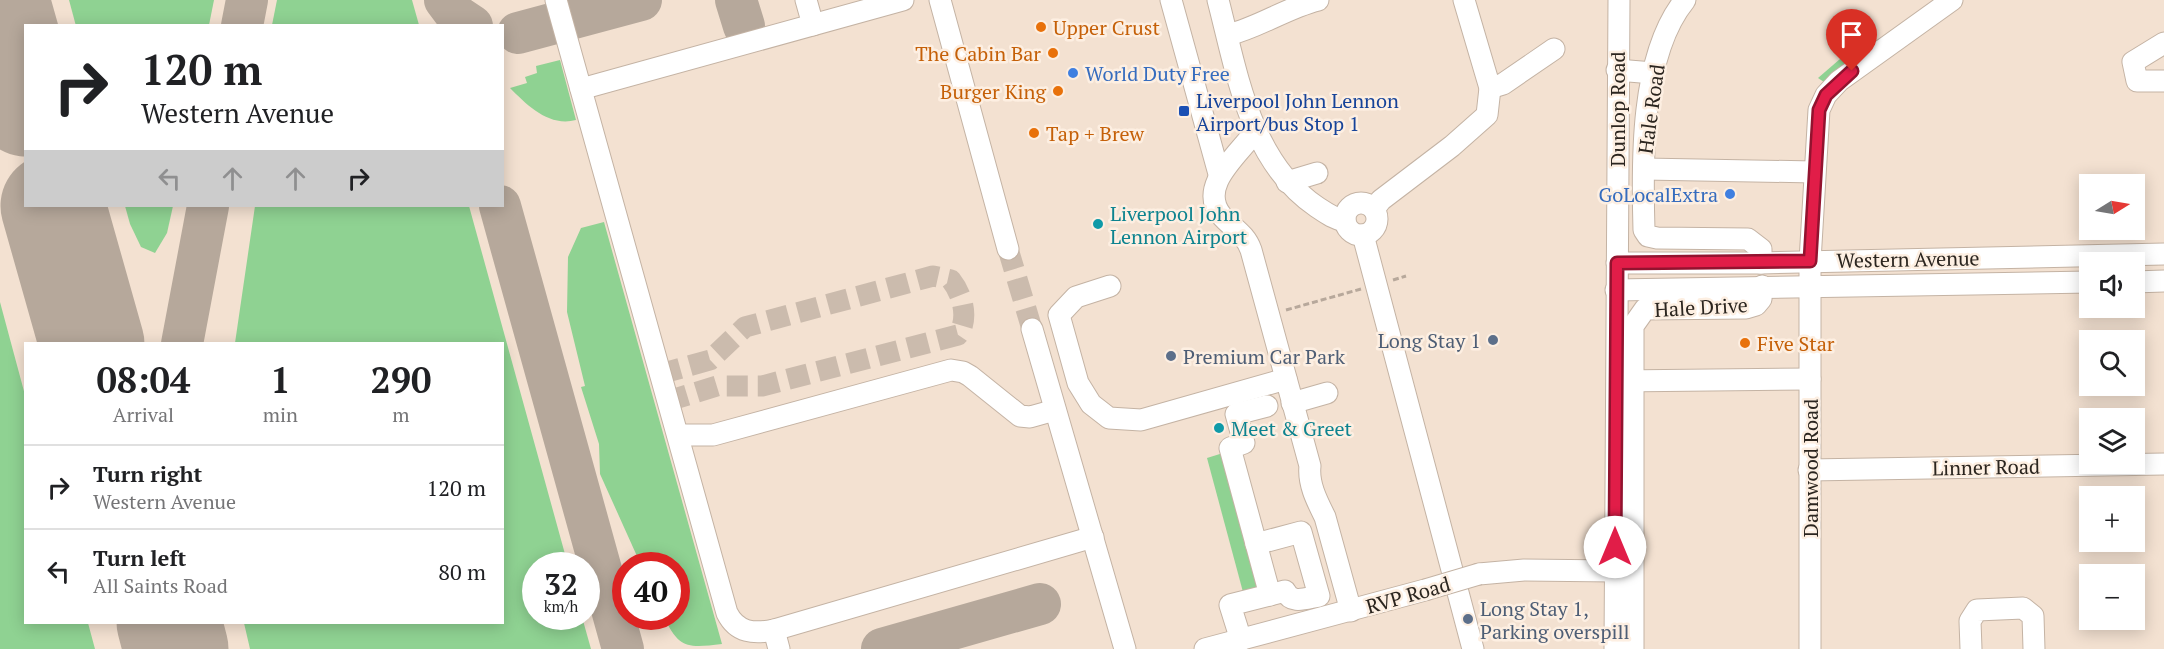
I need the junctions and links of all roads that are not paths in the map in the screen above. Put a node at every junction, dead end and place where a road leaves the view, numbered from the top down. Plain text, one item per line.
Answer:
1 (556, 0) edge
2 (806, 0) edge
3 (903, 0) edge
4 (940, 0) edge
5 (1171, 0) edge
6 (1218, 0) edge
7 (1318, 0) edge
8 (1464, 0) edge
9 (1619, 0) edge
10 (1684, 0) edge
11 (1952, 0) edge
12 (813, 25) junction
13 (1228, 35) junction
14 (2164, 43) edge
15 (1554, 49) dead end
16 (1617, 70) junction
17 (1653, 73) junction
18 (2164, 81) edge
19 (1490, 88) junction
20 (581, 89) junction
21 (1256, 130) junction
22 (1644, 169) junction
23 (1814, 172) junction
24 (1317, 173) dead end
25 (1219, 174) junction
26 (1287, 182) junction
27 (1374, 209) junction
28 (1345, 221) junction
29 (1363, 235) junction
30 (1008, 249) tunnel mouth
31 (2164, 254) edge
32 (1810, 261) junction
33 (1617, 263) junction
34 (1761, 263) junction
35 (2164, 281) edge
36 (2079, 282) edge
37 (2145, 282) edge
38 (1110, 286) dead end
39 (1762, 286) junction
40 (1811, 286) junction
41 (1616, 290) junction
42 (1032, 330) tunnel mouth
43 (1286, 379) junction
44 (1810, 379) junction
45 (1624, 381) junction
46 (1327, 393) dead end
47 (1292, 403) junction
48 (1267, 406) dead end
49 (1055, 410) junction
50 (678, 435) junction
51 (2164, 464) edge
52 (1809, 470) junction
53 (1093, 537) junction
54 (1256, 544) junction
55 (1614, 571) junction
56 (1270, 595) junction
57 (1351, 611) junction
58 (777, 640) edge
59 (1241, 640) junction
60 (1125, 649) edge
61 (1205, 649) edge
62 (1473, 649) edge
63 (1615, 649) edge
64 (1633, 649) edge
65 (1810, 649) edge
66 (1971, 649) edge
67 (2034, 649) edge

1 - 20 street
2 - 12 street
3 - 12 street
4 - 30 street
5 - 25 street
6 - 13 street
7 - 13 street
8 - 19 street
9 - 16 street, Dunlop Road
10 - 17 street, Hale Road
11 - 23 street, Damwood Road
12 - 20 street
13 - 21 street
14 - 18 street
15 - 19 street
16 - 17 street
16 - 33 street, Dunlop Road
17 - 22 street, Hale Road
19 - 27 street
20 - 50 street
21 - 25 street
21 - 26 street
22 - 23 street
22 - 34 street, Hale Road
23 - 32 street, Damwood Road
24 - 26 street
25 - 43 street
26 - 28 street
27 - 28 street
27 - 29 street
28 - 29 street
29 - 62 street
31 - 32 street, Western Avenue
32 - 34 street, Western Avenue
32 - 40 street, Damwood Road
33 - 34 street, Western Avenue
33 - 41 street, Dunlop Road
35 - 37 street
36 - 40 street, Western Avenue
38 - 43 street
39 - 40 street, Western Avenue
39 - 41 street, Western Avenue
39 - 45 street, Hale Drive
40 - 44 street, Damwood Road
41 - 45 street
42 - 49 street
43 - 47 street
44 - 45 street
44 - 52 street, Damwood Road
45 - 55 street
45 - 64 street, Hale Drive
46 - 47 street
47 - 57 street
48 - 54 street
49 - 50 street
49 - 53 street
50 - 58 street
51 - 52 street, Linner Road
52 - 65 street, Damwood Road
53 - 58 street
53 - 60 street
54 - 56 street
54 - 56 street
55 - 57 street, RVP Road, bridge
55 - 63 street
56 - 59 street
57 - 59 street, RVP Road
59 - 61 street, RVP Road
66 - 67 street

